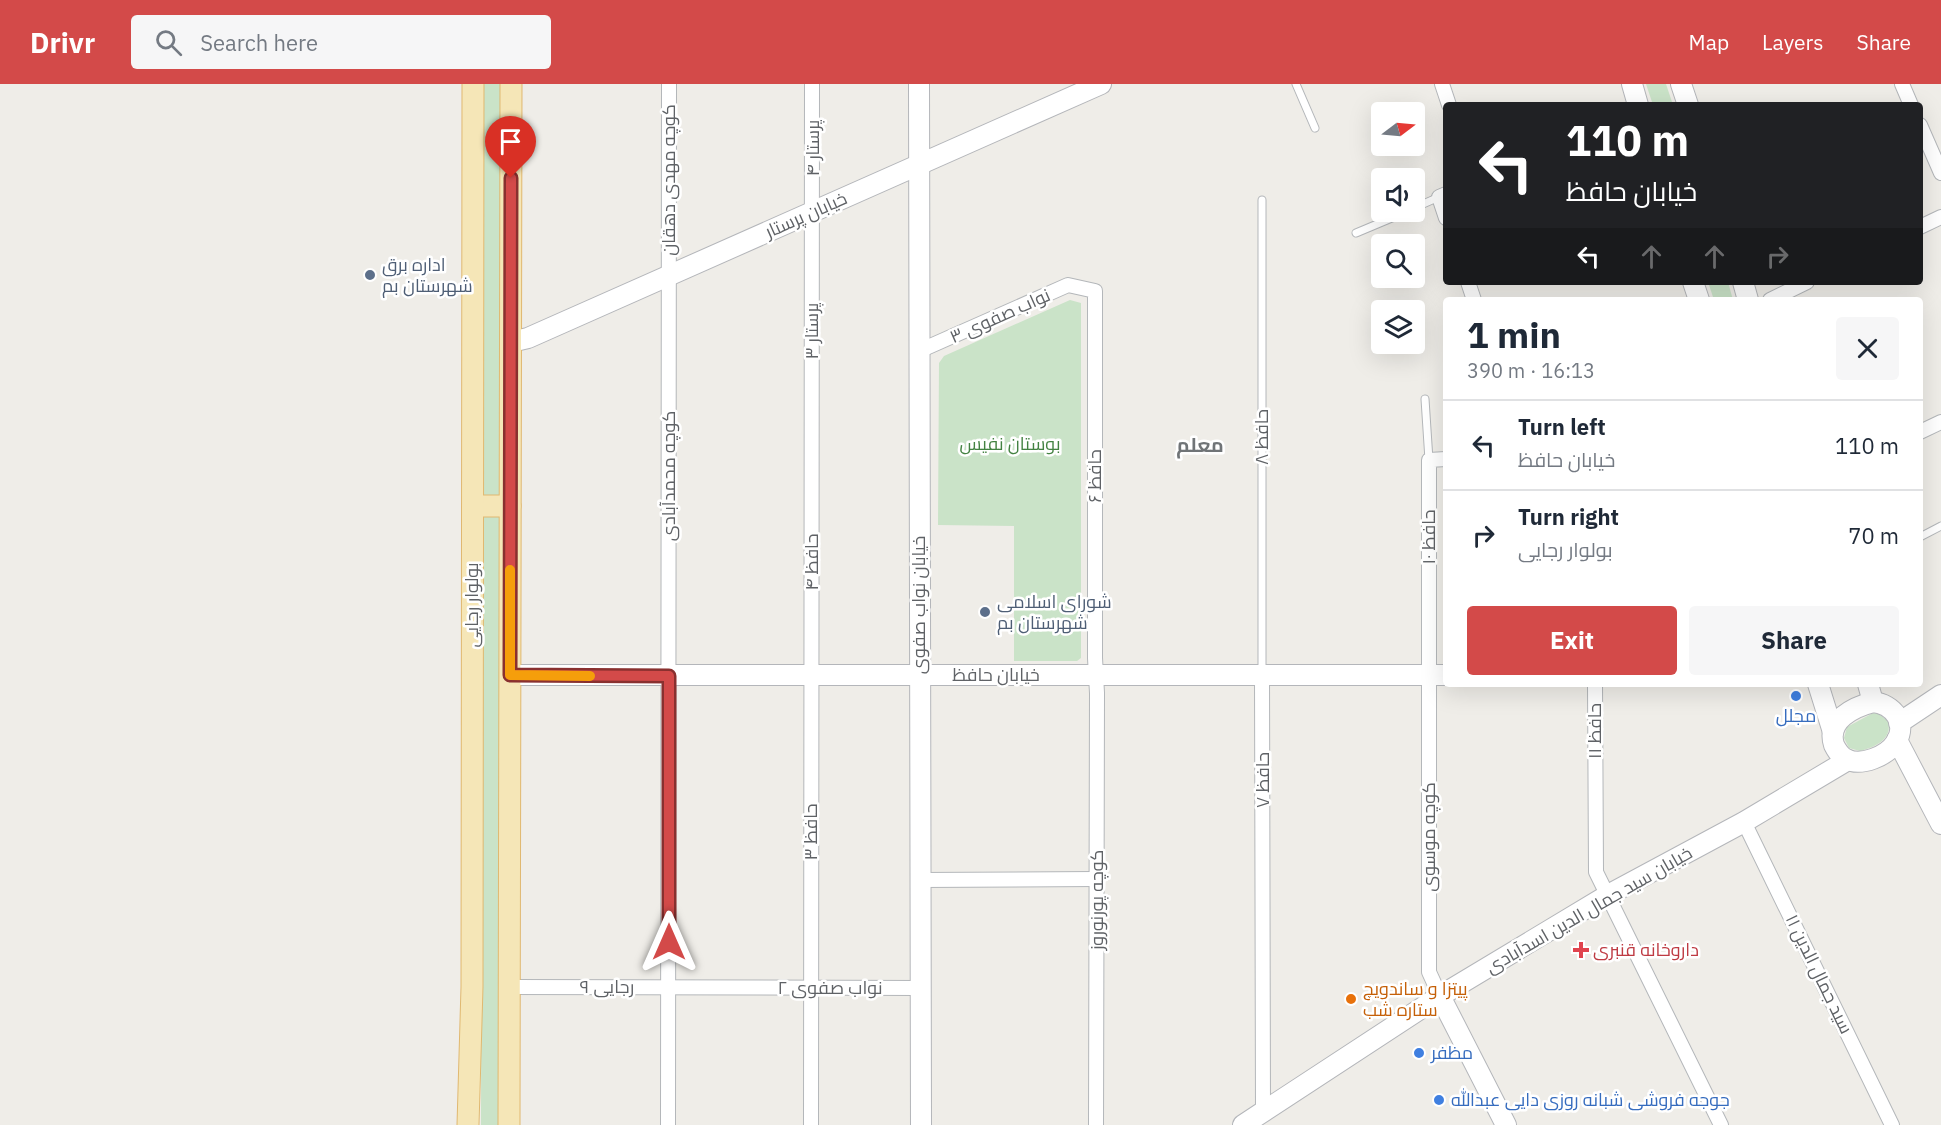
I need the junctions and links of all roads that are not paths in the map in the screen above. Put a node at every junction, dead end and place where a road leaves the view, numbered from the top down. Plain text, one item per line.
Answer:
1 (473, 84) edge
2 (511, 84) edge
3 (669, 84) edge
4 (812, 84) edge
5 (919, 84) edge
6 (1101, 84) edge
7 (1296, 84) edge
8 (1442, 84) edge
9 (1632, 84) edge
10 (1681, 84) edge
11 (1902, 84) edge
12 (1448, 102) edge
13 (1637, 102) edge
14 (1687, 102) edge
15 (1910, 102) edge
16 (1315, 128) dead end
17 (1923, 132) edge
18 (919, 165) junction
19 (1941, 173) edge
20 (1443, 196) edge
21 (1262, 200) dead end
22 (1425, 203) edge
23 (813, 212) junction
24 (1941, 217) edge
25 (1382, 222) edge
26 (1923, 226) edge
27 (1356, 233) dead end
28 (669, 276) junction
29 (1802, 285) edge
30 (1082, 288) joint
31 (1776, 297) edge
32 (511, 342) junction
33 (919, 351) junction
34 (1425, 399) dead end
35 (1941, 422) edge
36 (1923, 431) edge
37 (812, 449) joint
38 (1443, 459) edge
39 (1429, 460) junction
40 (472, 506) junction
41 (510, 506) junction
42 (1941, 526) edge
43 (1923, 535) edge
44 (510, 675) junction
45 (920, 675) junction
46 (1095, 675) junction
47 (1262, 675) junction
48 (1438, 675) edge
49 (669, 676) junction
50 (812, 676) junction
51 (1595, 687) edge
52 (1819, 687) edge
53 (1871, 693) edge
54 (1941, 695) edge
55 (1898, 731) junction
56 (1833, 732) junction
57 (1848, 760) junction
58 (1744, 822) junction
59 (1941, 824) edge
60 (1097, 879) junction
61 (920, 880) junction
62 (1608, 896) junction
63 (509, 987) junction
64 (669, 988) junction
65 (740, 988) joint
66 (811, 988) junction
67 (920, 988) junction
68 (1440, 996) junction
69 (1254, 1120) edge
70 (468, 1125) edge
71 (509, 1125) edge
72 (668, 1125) edge
73 (811, 1125) edge
74 (921, 1125) edge
75 (1096, 1125) edge
76 (1506, 1125) edge
77 (1721, 1125) edge
78 (1892, 1125) edge

1 - 40 main road, بولوار رجایی
2 - 32 main road
3 - 28 street, کوچه مهدی دهقان
4 - 23 street, پرستار ۴
5 - 18 street, خیابان نواب صفوی
6 - 18 street, خیابان پرستار
7 - 16 lane
8 - 12 street
9 - 13 street
10 - 14 street
11 - 15 street
17 - 19 street
18 - 23 street, خیابان پرستار
18 - 33 street, خیابان نواب صفوی
20 - 22 lane
21 - 47 lane, حافظ ۸
23 - 28 street, خیابان پرستار
23 - 37 street, پرستار ۳
24 - 26 street
25 - 27 lane
28 - 32 street, خیابان پرستار
28 - 49 street, کوچه محمدآبادی
29 - 31 street
30 - 33 street, نواب صفوی ۳
30 - 46 street, حافظ ۶
32 - 41 main road
33 - 45 street, خیابان نواب صفوی
34 - 39 lane, حافظ ۱۰
35 - 36 street
37 - 50 street, حافظ ۴
38 - 39 street
39 - 48 street, حافظ ۱۰
40 - 41 main road
40 - 70 main road, بولوار رجایی
41 - 44 main road
42 - 43 lane
44 - 49 street, خیابان حافظ
44 - 63 main road
45 - 46 street, خیابان حافظ
45 - 50 street, خیابان حافظ
45 - 61 street, خیابان نواب صفوی
46 - 47 street, خیابان حافظ
46 - 60 street, کوچه پورنوروز
47 - 48 street, خیابان حافظ
47 - 69 street, حافظ ۷
48 - 68 street, کوچه موسوی
49 - 50 street, خیابان حافظ
49 - 64 street, کوچه محمدآبادی
50 - 66 street, حافظ ۳
51 - 62 street, حافظ ۱۱
52 - 56 street
53 - 55 street
53 - 56 street
54 - 55 street
55 - 57 street
55 - 59 street
56 - 57 street
57 - 58 street, خیابان سید جمال الدین اسدآبادی
58 - 62 street, خیابان سید جمال الدین اسدآبادی
58 - 78 street, سید جمال الدین ۱۱
60 - 61 street
60 - 75 street, کوچه پورنوروز
61 - 67 street, خیابان نواب صفوی
62 - 68 street, خیابان سید جمال الدین اسدآبادی
62 - 77 street, حافظ ۱۱
63 - 64 street, رجایی ۹
63 - 71 main road
64 - 65 street, رجایی ۹
64 - 72 street, کوچه محمدآبادی
65 - 66 street, نواب صفوی ۲
66 - 67 street, نواب صفوی ۲
66 - 73 street, حافظ ۳
67 - 74 street, خیابان نواب صفوی
68 - 69 street, خیابان سید جمال الدین اسدآبادی
68 - 76 street

